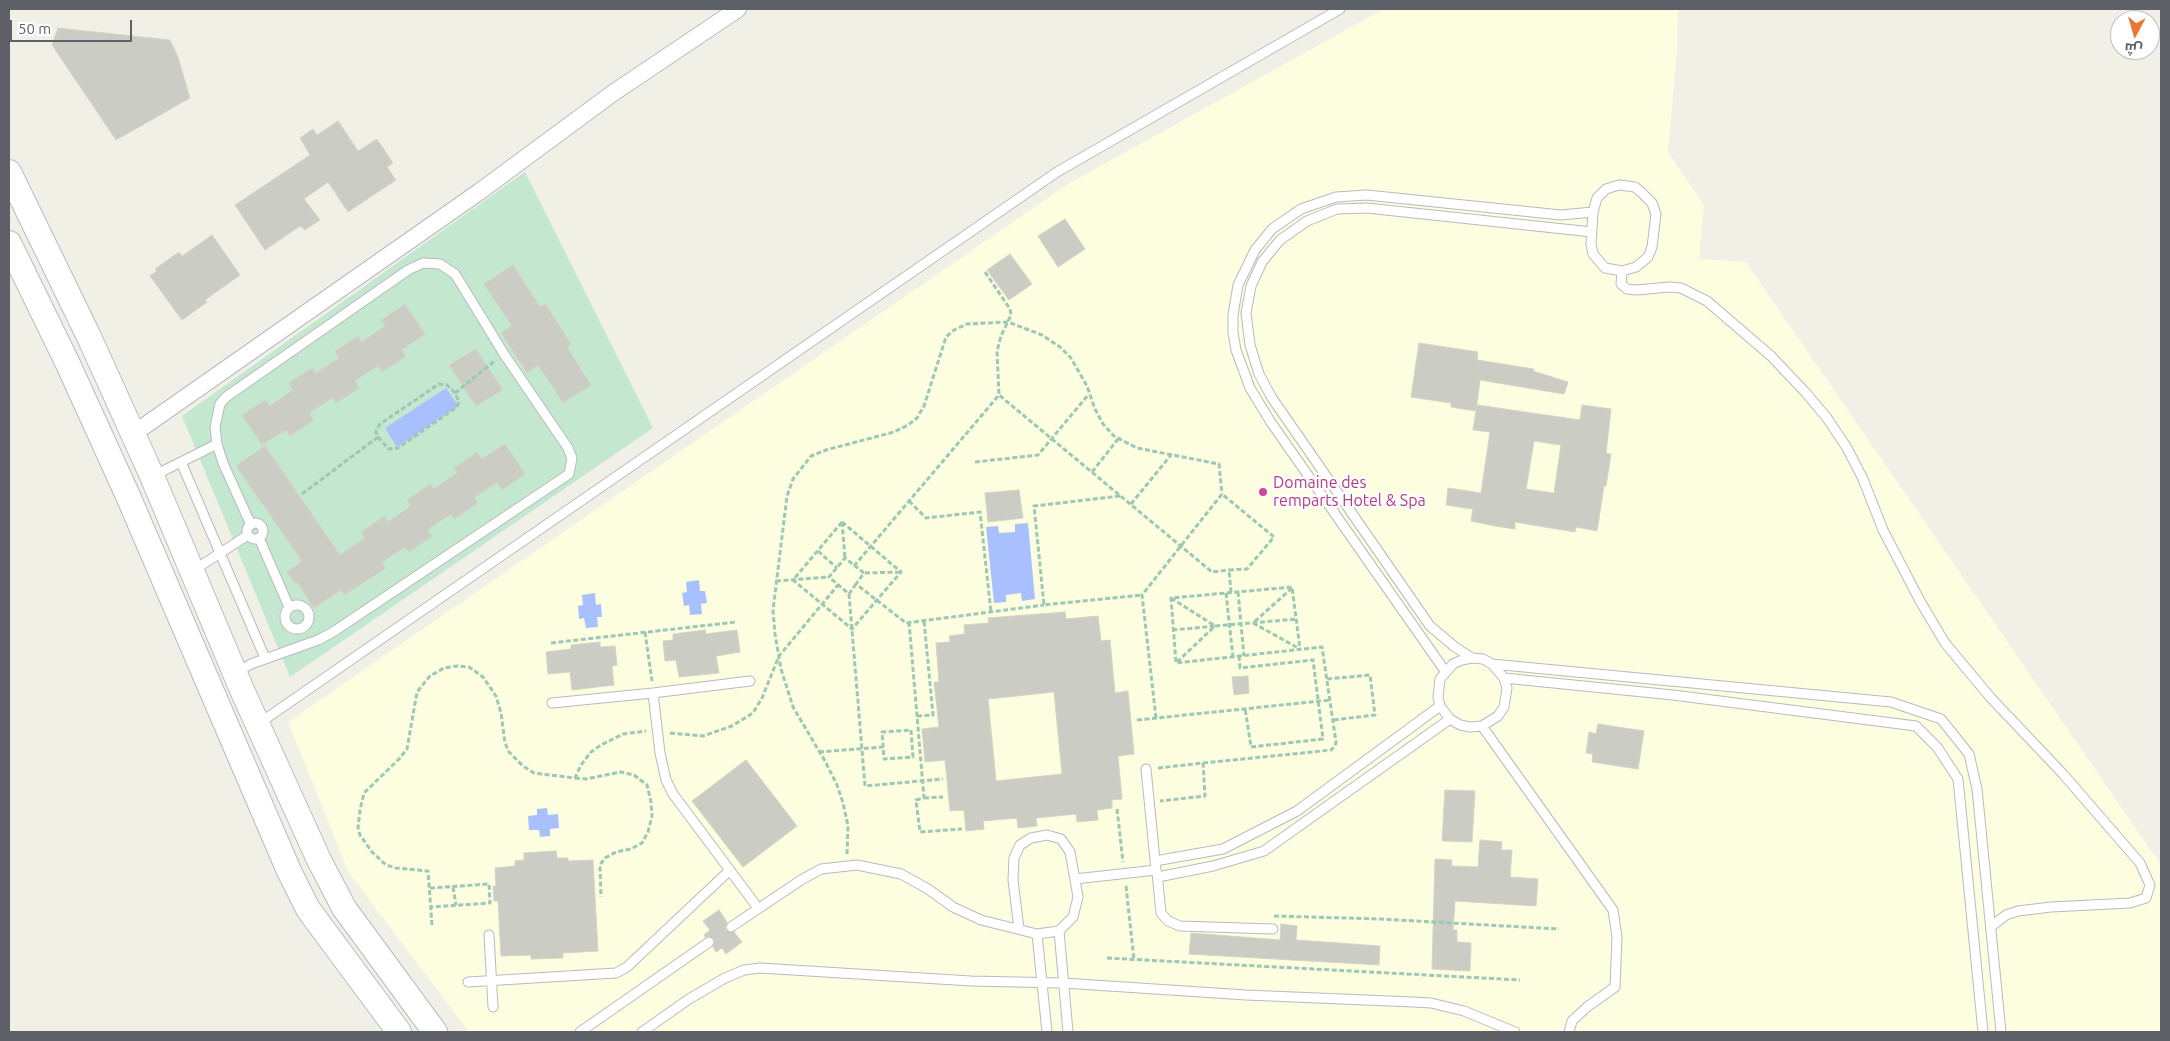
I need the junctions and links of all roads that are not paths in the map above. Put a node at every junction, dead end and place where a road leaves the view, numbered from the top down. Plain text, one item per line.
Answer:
1 (738, 9) edge
2 (1340, 9) edge
3 (9, 172) edge
4 (1454, 204) junction
5 (1593, 212) junction
6 (1452, 216) junction
7 (1592, 232) junction
8 (9, 243) edge
9 (1622, 271) junction
10 (1294, 429) junction
11 (133, 434) junction
12 (1282, 436) junction
13 (218, 444) junction
14 (181, 462) junction
15 (152, 476) junction
16 (251, 525) junction
17 (248, 535) junction
18 (259, 538) junction
19 (220, 553) junction
20 (191, 572) junction
21 (168, 587) junction
22 (289, 607) dead end
23 (265, 658) junction
24 (1472, 658) junction
25 (1492, 664) junction
26 (1445, 671) junction
27 (236, 673) junction
28 (1504, 678) junction
29 (750, 680) dead end
30 (1674, 682) junction
31 (653, 692) junction
32 (1673, 694) junction
33 (552, 704) dead end
34 (1440, 706) junction
35 (1450, 719) junction
36 (258, 724) junction
37 (1482, 726) junction
38 (1146, 769) road end
39 (319, 860) junction
40 (1157, 869) junction
41 (730, 870) junction
42 (289, 871) junction
43 (1075, 879) junction
44 (336, 894) junction
45 (758, 908) junction
46 (308, 909) junction
47 (1992, 926) junction
48 (730, 927) dead end
49 (1019, 929) junction
50 (1273, 929) road end
51 (1058, 931) junction
52 (1036, 934) junction
53 (489, 935) dead end
54 (709, 942) dead end
55 (491, 981) junction
56 (468, 982) dead end
57 (1063, 983) junction
58 (1042, 984) junction
59 (493, 1007) dead end
60 (399, 1032) edge
61 (435, 1032) edge
62 (580, 1032) edge
63 (642, 1032) edge
64 (1047, 1032) edge
65 (1068, 1032) edge
66 (1515, 1032) edge
67 (1570, 1032) edge
68 (1983, 1032) edge
69 (2001, 1032) edge

1 - 11 street
2 - 36 lane
3 - 11 street
4 - 5 lane
4 - 6 lane
4 - 12 lane
5 - 7 lane
5 - 9 lane
6 - 7 lane
6 - 10 lane
7 - 9 lane
8 - 21 street
9 - 47 lane
10 - 12 lane
10 - 24 lane
11 - 15 street
12 - 26 lane
13 - 14 lane
13 - 16 lane
13 - 23 lane
14 - 15 lane
14 - 19 lane
15 - 20 street
16 - 17 lane
16 - 18 lane
17 - 18 lane
17 - 19 lane
18 - 22 lane
19 - 20 lane
19 - 23 lane
20 - 21 street
20 - 27 street
21 - 42 street
23 - 27 lane
24 - 25 lane
24 - 26 lane
25 - 28 lane
25 - 30 lane
26 - 34 lane
27 - 36 street
28 - 32 lane
28 - 37 lane
29 - 31 lane
30 - 32 lane
30 - 47 lane
31 - 33 lane
31 - 41 lane
32 - 68 lane
34 - 35 lane
34 - 40 lane
35 - 37 lane
35 - 40 lane
36 - 39 street
37 - 67 lane
38 - 40 lane
39 - 42 street
39 - 44 street
40 - 43 lane
40 - 50 lane
41 - 45 lane
41 - 55 lane
42 - 46 street
43 - 49 lane
43 - 51 lane
44 - 46 street
44 - 61 street
45 - 48 lane
45 - 49 lane
46 - 60 street
47 - 69 lane
49 - 52 lane
51 - 52 lane
51 - 57 lane
52 - 58 lane
53 - 55 lane
54 - 62 lane
55 - 56 lane
55 - 59 lane
57 - 58 lane
57 - 65 lane
57 - 66 lane
58 - 63 lane
58 - 64 lane

